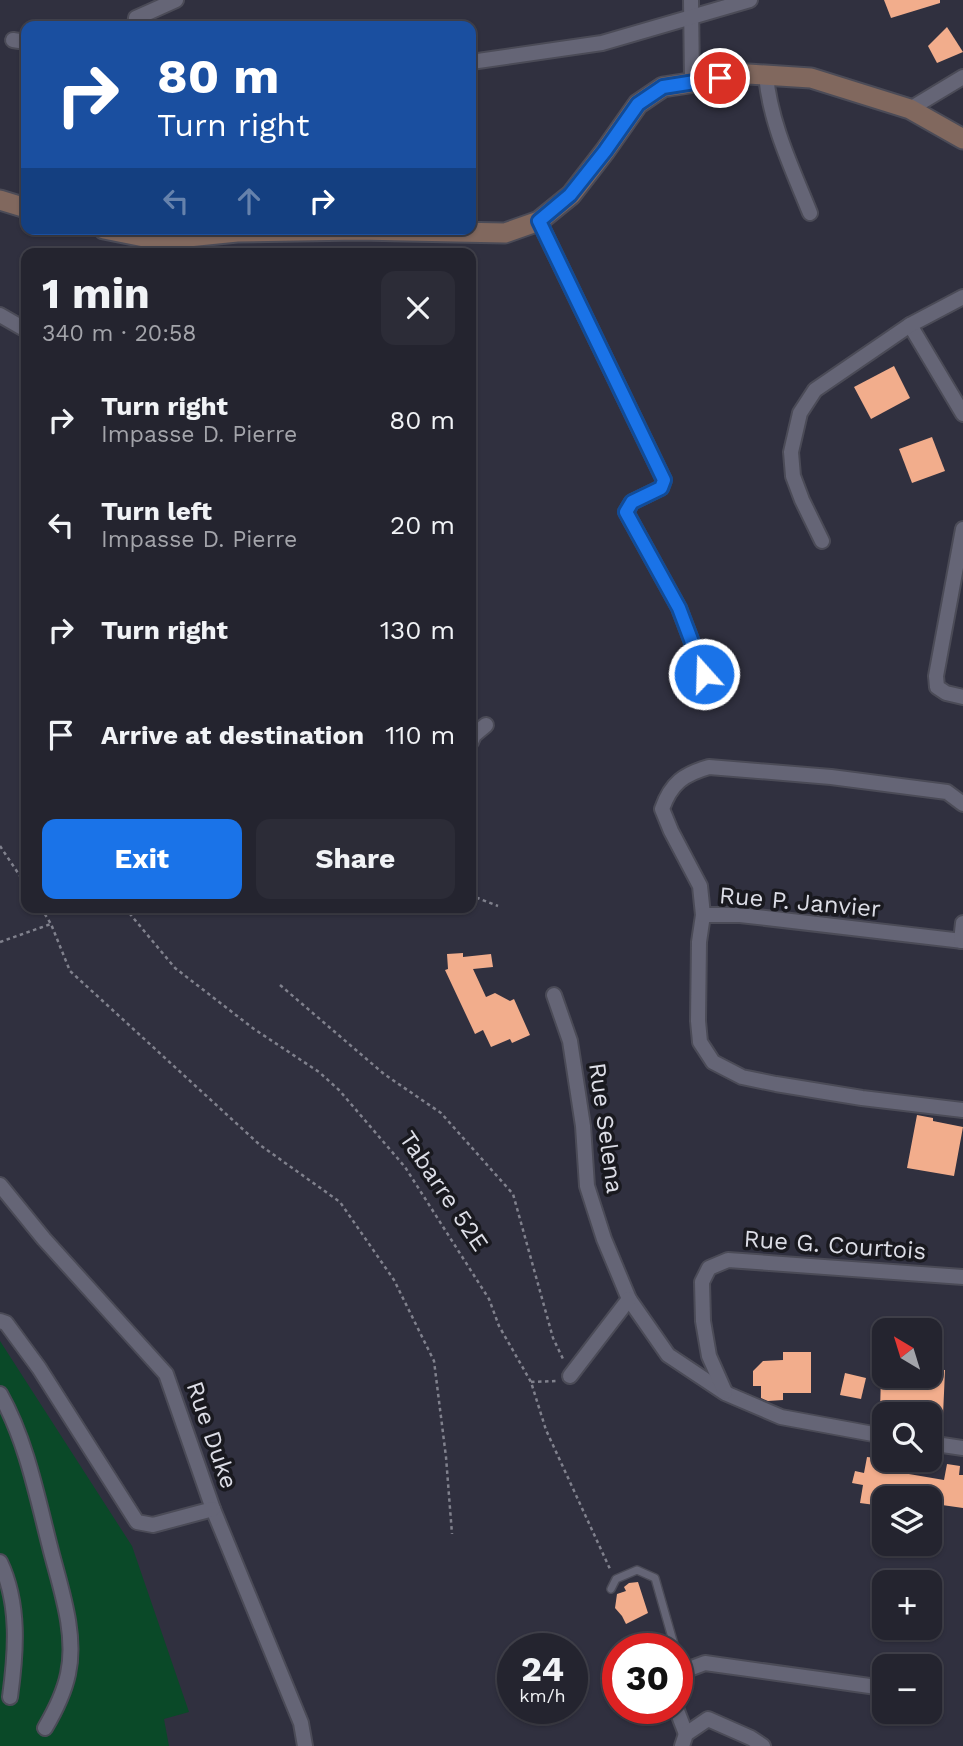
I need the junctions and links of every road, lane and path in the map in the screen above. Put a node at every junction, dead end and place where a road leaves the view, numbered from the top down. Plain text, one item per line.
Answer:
1 (176, 0) edge
2 (691, 0) edge
3 (750, 0) edge
4 (691, 17) junction
5 (136, 21) edge
6 (476, 61) edge
7 (766, 75) junction
8 (963, 77) edge
9 (692, 81) junction
10 (909, 109) junction
11 (963, 139) edge
12 (0, 200) edge
13 (21, 206) edge
14 (810, 213) dead end
15 (539, 221) junction
16 (476, 232) edge
17 (134, 235) edge
18 (225, 235) edge
19 (180, 246) edge
20 (963, 297) edge
21 (0, 315) edge
22 (910, 325) junction
23 (21, 327) edge
24 (963, 414) edge
25 (963, 529) edge
26 (822, 541) dead end
27 (704, 674) dead end
28 (963, 697) edge
29 (486, 725) dead end
30 (476, 733) edge
31 (963, 804) edge
32 (0, 846) edge
33 (21, 878) edge
34 (476, 897) edge
35 (498, 906) dead end
36 (44, 913) edge
37 (129, 913) edge
38 (703, 915) junction
39 (963, 923) edge
40 (51, 924) junction
41 (962, 941) edge
42 (0, 942) edge
43 (279, 985) dead end
44 (554, 995) dead end
45 (963, 1110) edge
46 (0, 1185) edge
47 (963, 1277) edge
48 (629, 1299) junction
49 (0, 1321) edge
50 (570, 1376) junction
51 (531, 1382) junction
52 (725, 1393) junction
53 (0, 1394) edge
54 (872, 1434) edge
55 (942, 1445) edge
56 (963, 1448) edge
57 (214, 1509) junction
58 (452, 1534) dead end
59 (0, 1562) edge
60 (616, 1579) junction
61 (611, 1589) dead end
62 (671, 1633) edge
63 (693, 1669) edge
64 (872, 1686) edge
65 (10, 1697) dead end
66 (45, 1728) dead end
67 (684, 1740) edge
68 (305, 1746) edge
69 (763, 1746) edge

1 - 5 street
2 - 4 street
3 - 4 street
4 - 6 street
4 - 9 street
7 - 9 street
7 - 10 street
7 - 14 street
8 - 10 street
9 - 15 street
10 - 11 street
12 - 13 street
15 - 16 street
15 - 27 street
17 - 19 street
18 - 19 street
20 - 22 street
21 - 23 street
22 - 24 street
22 - 26 street
25 - 28 street
29 - 30 street
31 - 38 street
32 - 33 path
34 - 35 path
36 - 40 path
37 - 51 path, Tabarre 52E
38 - 41 street, Rue P. Janvier
38 - 45 street, Rue P. Janvier
39 - 41 street
40 - 42 path
40 - 58 path
43 - 50 path
44 - 48 street, Rue Selena
46 - 57 street, Rue Duke
47 - 52 street, Rue G. Courtois
48 - 50 street
48 - 52 street, Rue Selena
49 - 57 street
50 - 51 path
51 - 60 path, Tabarre 52E
52 - 54 street, Rue Selena
53 - 66 street
55 - 56 street
57 - 68 street, Rue Duke
59 - 65 street
60 - 61 lane
60 - 62 lane
63 - 64 street
67 - 69 street

